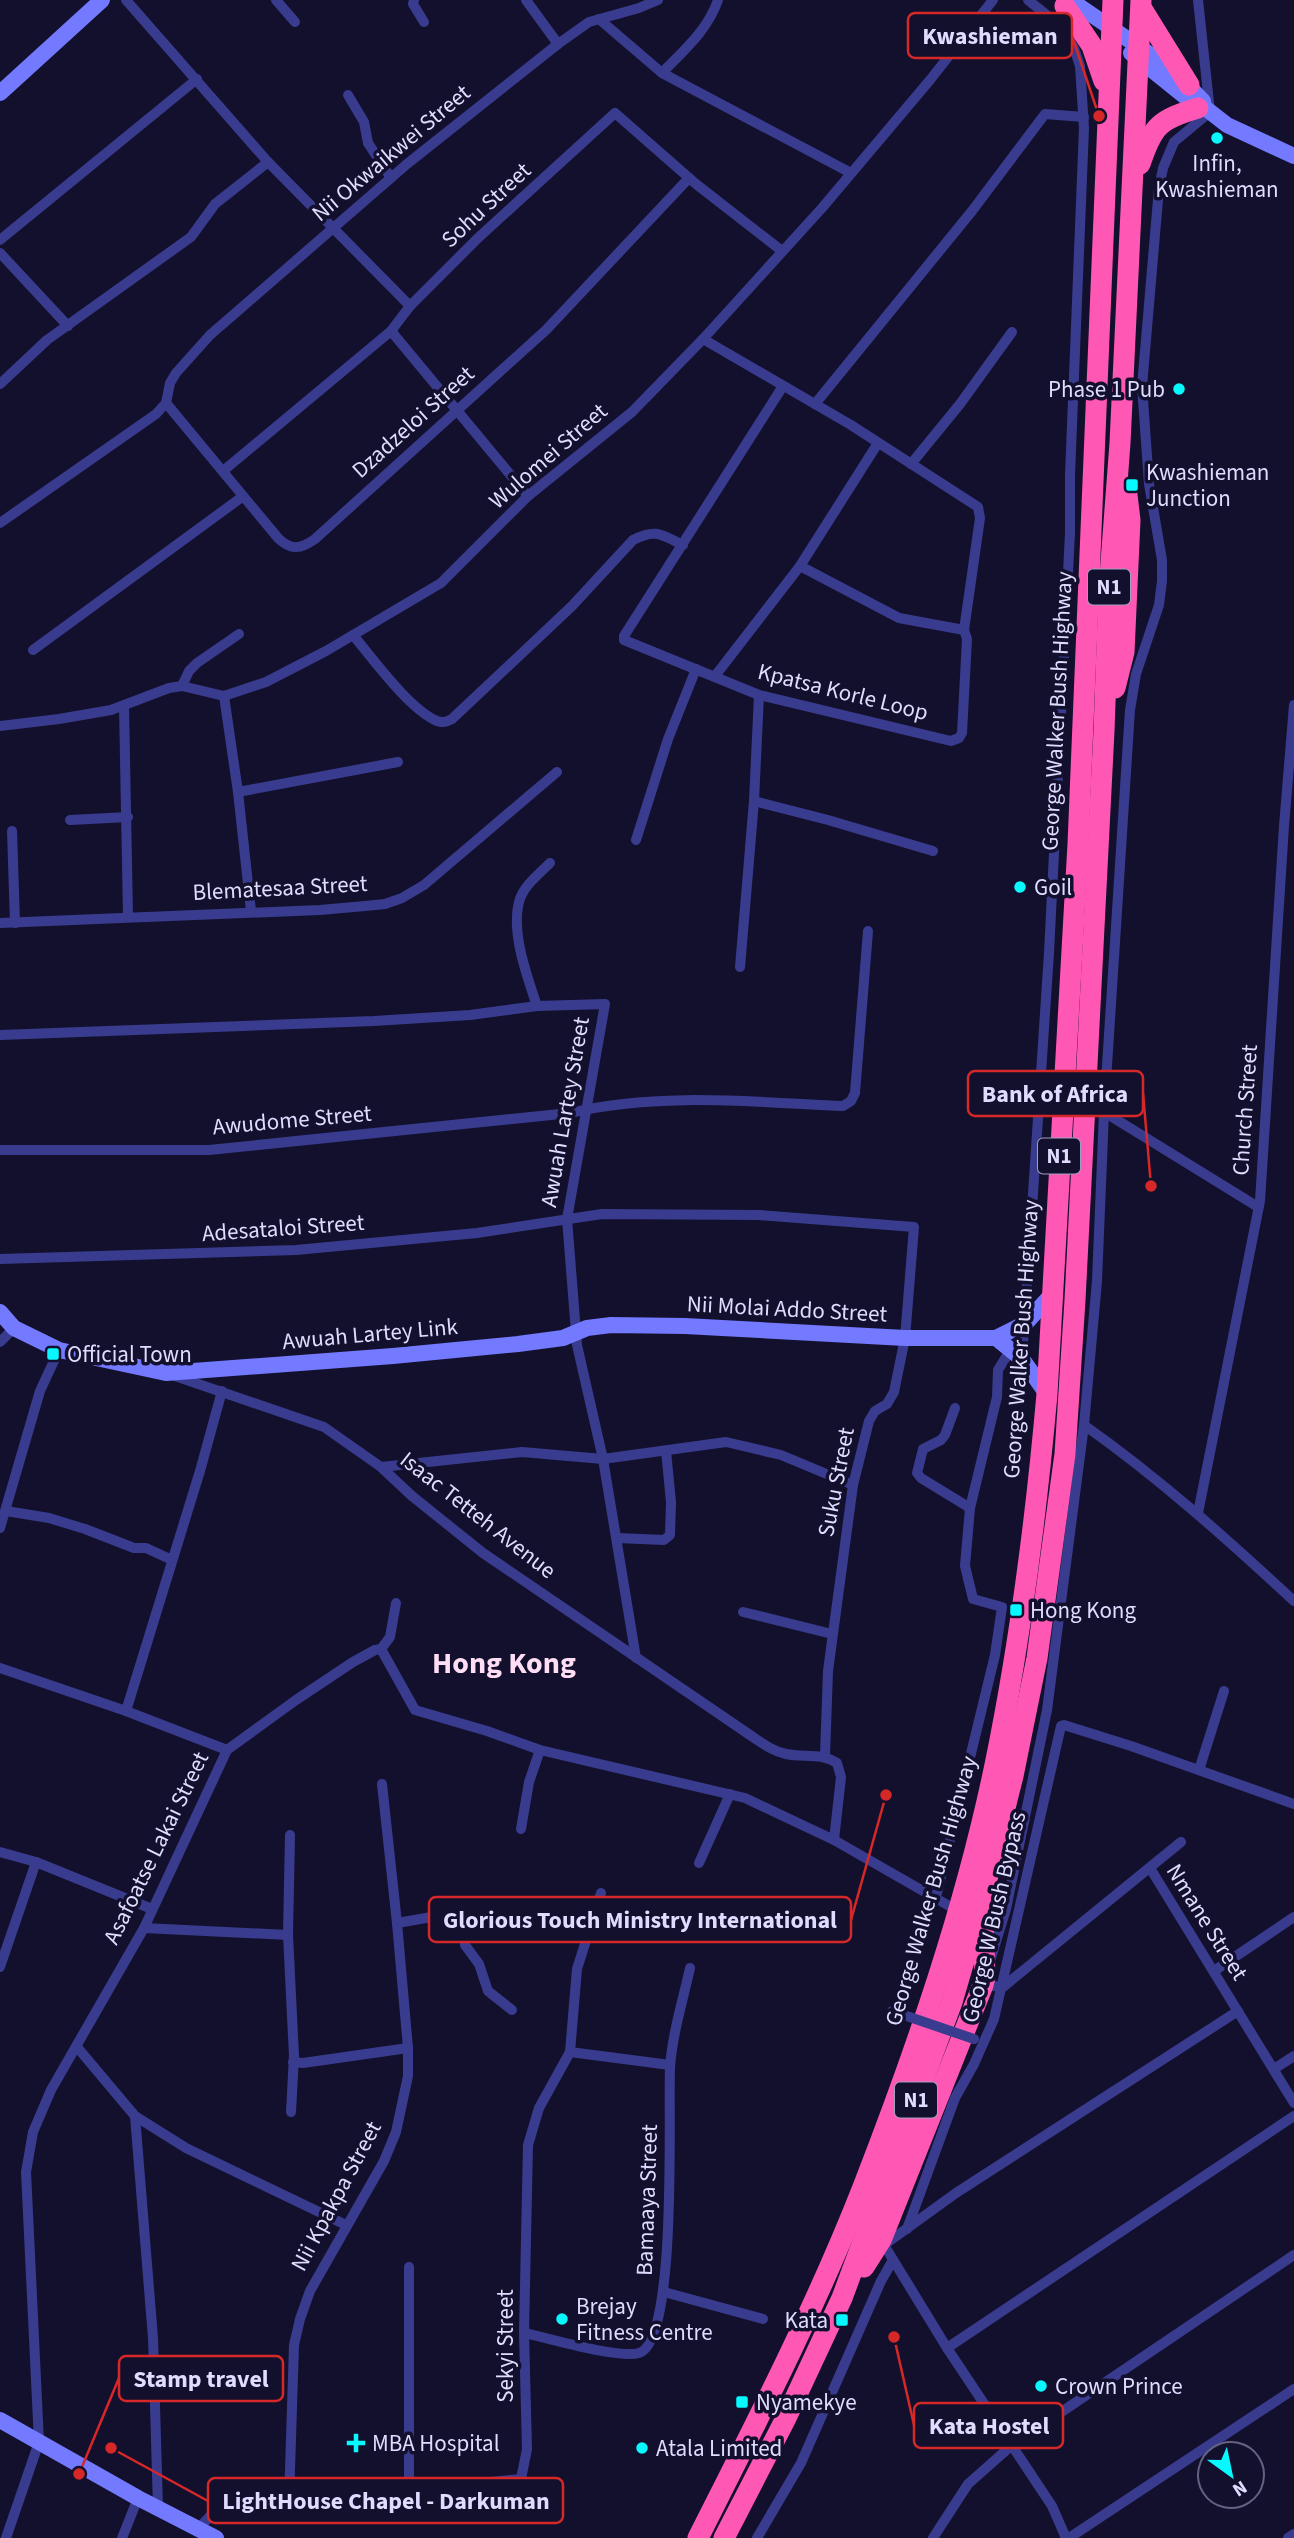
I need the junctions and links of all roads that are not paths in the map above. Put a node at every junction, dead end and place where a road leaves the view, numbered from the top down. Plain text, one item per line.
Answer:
1 (102, 0) edge
2 (125, 0) edge
3 (276, 0) edge
4 (414, 0) edge
5 (526, 0) edge
6 (658, 0) edge
7 (718, 0) edge
8 (993, 0) edge
9 (1028, 0) edge
10 (1113, 0) edge
11 (1198, 0) edge
12 (1064, 2) edge
13 (1141, 4) edge
14 (600, 19) junction
15 (295, 22) dead end
16 (424, 22) dead end
17 (1111, 33) junction
18 (558, 44) junction
19 (1140, 52) junction
20 (662, 73) junction
21 (197, 79) junction
22 (1189, 85) junction
23 (0, 93) edge
24 (348, 94) dead end
25 (1110, 102) junction
26 (1204, 109) junction
27 (1084, 117) junction
28 (1294, 156) edge
29 (268, 162) junction
30 (851, 173) junction
31 (391, 177) junction
32 (689, 178) junction
33 (1132, 186) junction
34 (332, 229) junction
35 (0, 240) edge
36 (782, 251) junction
37 (0, 253) edge
38 (410, 306) junction
39 (68, 326) junction
40 (391, 331) junction
41 (1013, 332) dead end
42 (703, 339) junction
43 (0, 384) edge
44 (783, 386) junction
45 (166, 403) junction
46 (815, 404) junction
47 (459, 410) junction
48 (878, 443) junction
49 (911, 464) junction
50 (223, 471) junction
51 (528, 496) junction
52 (242, 497) junction
53 (0, 523) edge
54 (683, 545) junction
55 (800, 566) junction
56 (964, 630) junction
57 (239, 634) dead end
58 (353, 635) junction
59 (33, 650) dead end
60 (696, 669) junction
61 (715, 676) junction
62 (182, 687) junction
63 (759, 695) junction
64 (224, 696) junction
65 (1294, 705) edge
66 (124, 706) junction
67 (0, 726) edge
68 (398, 762) dead end
69 (557, 772) dead end
70 (238, 792) junction
71 (754, 801) junction
72 (128, 817) junction
73 (70, 820) dead end
74 (12, 831) dead end
75 (636, 840) dead end
76 (933, 851) dead end
77 (550, 863) dead end
78 (251, 911) junction
79 (128, 916) junction
80 (0, 923) edge
81 (15, 923) junction
82 (868, 931) dead end
83 (740, 967) dead end
84 (537, 1006) junction
85 (0, 1035) edge
86 (587, 1109) junction
87 (1104, 1112) junction
88 (0, 1150) edge
89 (1258, 1207) junction
90 (567, 1219) junction
91 (914, 1227) joint
92 (0, 1259) edge
93 (1052, 1294) junction
94 (0, 1312) edge
95 (1026, 1322) junction
96 (14, 1328) junction
97 (576, 1331) junction
98 (905, 1338) junction
99 (996, 1338) junction
100 (0, 1342) edge
101 (59, 1350) junction
102 (1017, 1354) junction
103 (166, 1373) junction
104 (222, 1391) junction
105 (1047, 1394) junction
106 (956, 1408) dead end
107 (1084, 1425) junction
108 (666, 1451) junction
109 (603, 1459) junction
110 (381, 1467) junction
111 (853, 1485) junction
112 (970, 1508) junction
113 (6, 1511) junction
114 (1198, 1513) junction
115 (0, 1528) edge
116 (617, 1538) junction
117 (172, 1560) junction
118 (1294, 1601) edge
119 (397, 1603) dead end
120 (743, 1612) dead end
121 (832, 1634) junction
122 (381, 1649) junction
123 (636, 1658) junction
124 (0, 1668) edge
125 (1224, 1691) dead end
126 (126, 1711) junction
127 (227, 1750) junction
128 (540, 1750) junction
129 (825, 1755) junction
130 (1199, 1770) junction
131 (382, 1784) dead end
132 (730, 1794) junction
133 (1294, 1804) edge
134 (521, 1829) dead end
135 (290, 1835) dead end
136 (834, 1840) junction
137 (1181, 1842) dead end
138 (0, 1852) edge
139 (36, 1862) junction
140 (699, 1863) dead end
141 (1150, 1868) junction
142 (601, 1893) dead end
143 (936, 1897) junction
144 (982, 1899) junction
145 (152, 1909) junction
146 (958, 1911) junction
147 (1294, 1917) edge
148 (397, 1923) junction
149 (144, 1928) junction
150 (288, 1935) junction
151 (0, 1967) edge
152 (690, 1968) dead end
153 (1214, 1971) junction
154 (990, 1983) junction
155 (512, 2010) dead end
156 (892, 2011) dead end
157 (1238, 2011) junction
158 (974, 2039) dead end
159 (77, 2047) junction
160 (408, 2048) junction
161 (570, 2052) junction
162 (1294, 2056) edge
163 (296, 2063) junction
164 (670, 2065) junction
165 (1274, 2069) junction
166 (1294, 2102) edge
167 (291, 2112) dead end
168 (135, 2116) junction
169 (1294, 2116) edge
170 (346, 2225) junction
171 (907, 2229) junction
172 (883, 2243) junction
173 (1294, 2255) edge
174 (893, 2260) junction
175 (409, 2267) dead end
176 (664, 2292) junction
177 (842, 2298) junction
178 (762, 2319) dead end
179 (524, 2333) junction
180 (947, 2348) junction
181 (1294, 2389) edge
182 (0, 2420) edge
183 (39, 2442) junction
184 (1011, 2446) junction
185 (409, 2490) junction
186 (138, 2498) junction
187 (289, 2501) junction
188 (158, 2508) junction
189 (198, 2529) junction
190 (1294, 2534) edge
191 (6, 2538) edge
192 (122, 2538) edge
193 (216, 2538) edge
194 (698, 2538) edge
195 (724, 2538) edge
196 (757, 2538) edge
197 (933, 2538) edge
198 (1068, 2538) edge
199 (1288, 2538) edge

1 - 23 street
2 - 21 street
3 - 15 street
4 - 16 street
5 - 18 street
6 - 14 street, Nii Okwaikwei Street
7 - 20 street
8 - 30 street, Wulomei Street
9 - 27 street
10 - 17 highway, George Walker Bush Highway / N1
11 - 26 street
12 - 17 street
12 - 25 highway
13 - 19 highway
13 - 22 highway
14 - 18 street, Nii Okwaikwei Street
14 - 20 street
17 - 19 street
17 - 25 highway, George Walker Bush Highway / N1
18 - 31 street, Nii Okwaikwei Street
19 - 22 street
19 - 26 street
19 - 33 highway
20 - 30 street
21 - 29 street
21 - 35 street
22 - 26 street
24 - 31 street
25 - 93 highway, George Walker Bush Highway / N1
26 - 28 street
26 - 33 highway
26 - 87 street
27 - 46 street
27 - 95 street
29 - 34 street
29 - 39 street
30 - 36 street, Wulomei Street
31 - 34 street, Nii Okwaikwei Street
32 - 36 street, Sohu Street
32 - 38 street, Sohu Street
32 - 47 street, Dzadzeloi Street
33 - 144 highway, George Walker Bush Highway / N1
34 - 38 street
34 - 45 street, Nii Okwaikwei Street
36 - 42 street, Wulomei Street
37 - 39 street
38 - 40 street, Sohu Street
39 - 43 street
40 - 47 street
40 - 50 street, Sohu Street
41 - 49 street
42 - 44 street
42 - 51 street, Wulomei Street
44 - 46 street
44 - 54 street, Kpatsa Korle Loop
45 - 50 street, Dzadzeloi Street
45 - 53 street, Nii Okwaikwei Street
46 - 48 street
47 - 51 street
47 - 52 street, Dzadzeloi Street
48 - 49 street
48 - 55 street
49 - 56 street, Kpatsa Korle Loop
50 - 52 street, Dzadzeloi Street
51 - 58 street, Wulomei Street
52 - 59 street
54 - 58 street
54 - 60 street, Kpatsa Korle Loop
55 - 56 street
55 - 61 street
56 - 63 street, Kpatsa Korle Loop
57 - 62 street
58 - 64 street, Wulomei Street
60 - 61 street, Kpatsa Korle Loop
60 - 75 street
61 - 63 street, Kpatsa Korle Loop
62 - 64 street
62 - 66 street
63 - 71 street
64 - 70 street
65 - 89 street, Church Street
66 - 67 street
66 - 72 street
68 - 70 street
69 - 78 street, Blematesaa Street
70 - 78 street
71 - 76 street
71 - 83 street
72 - 73 street
72 - 79 street
74 - 81 street
77 - 84 street
78 - 79 street, Blematesaa Street
79 - 81 street, Blematesaa Street
80 - 81 street, Blematesaa Street
82 - 86 street, Awudome Street
84 - 85 street, Awuah Lartey Street
84 - 86 street, Awuah Lartey Street
86 - 88 street, Awudome Street
86 - 90 street, Awuah Lartey Street
87 - 89 street
87 - 107 street
89 - 114 street, Church Street
90 - 91 street, Adesataloi Street
90 - 92 street, Adesataloi Street
90 - 97 street, Awuah Lartey Street
91 - 98 street, Suku Street
93 - 95 street, Nii Molai Addo Street
93 - 105 highway, George Walker Bush Highway / N1
94 - 96 street, Isaac Tetteh Avenue
95 - 99 street, Nii Molai Addo Street
95 - 102 street
96 - 100 street
96 - 101 street, Isaac Tetteh Avenue
97 - 98 street, Nii Molai Addo Street
97 - 103 street, Awuah Lartey Link
97 - 109 street, Awuah Lartey Street
98 - 99 street, Nii Molai Addo Street
98 - 111 street, Suku Street
99 - 102 street
101 - 103 street, Isaac Tetteh Avenue
101 - 113 street
102 - 105 street
102 - 112 street
103 - 104 street, Isaac Tetteh Avenue
104 - 110 street, Isaac Tetteh Avenue
104 - 117 street
105 - 146 highway, George Walker Bush Highway / N1
106 - 112 street
107 - 114 street
107 - 154 street
108 - 109 street
108 - 111 street
108 - 116 street
109 - 110 street
109 - 116 street, Awuah Lartey Street
110 - 123 street, Isaac Tetteh Avenue
111 - 121 street, Suku Street
112 - 143 street
113 - 115 street
113 - 117 street
114 - 118 street
116 - 123 street, Awuah Lartey Street
117 - 126 street
119 - 122 street
120 - 121 street
121 - 129 street, Suku Street
122 - 127 street, Asafoatse Lakai Street
122 - 128 street
123 - 129 street, Isaac Tetteh Avenue
124 - 126 street
125 - 130 street
126 - 127 street
127 - 145 street, Asafoatse Lakai Street
128 - 132 street
128 - 134 street
129 - 136 street
130 - 133 street
130 - 154 street, George W Bush Bypass
131 - 148 street, Nii Kpakpa Street
132 - 136 street
132 - 140 street
135 - 150 street
136 - 143 street
137 - 141 street
138 - 139 street
139 - 145 street
139 - 151 street
141 - 153 street, Nmane Street
141 - 154 street, Nmane Street
142 - 161 street, Sekyi Street
143 - 146 street
144 - 154 highway
144 - 177 highway, George Walker Bush Highway / N1
145 - 149 street, Asafoatse Lakai Street
146 - 194 highway, George Walker Bush Highway / N1
147 - 153 street
148 - 155 street
148 - 160 street, Nii Kpakpa Street
149 - 150 street
149 - 159 street, Asafoatse Lakai Street
150 - 163 street
152 - 164 street, Bamaaya Street
153 - 157 street, Nmane Street
154 - 171 street, George W Bush Bypass
154 - 172 highway
156 - 158 street, bridge
157 - 165 street, Nmane Street
157 - 171 street
159 - 168 street
159 - 183 street, Asafoatse Lakai Street
160 - 163 street
160 - 170 street, Nii Kpakpa Street
161 - 164 street
161 - 179 street, Sekyi Street
162 - 165 street
163 - 167 street
164 - 176 street, Bamaaya Street
165 - 166 street, Nmane Street
168 - 170 street
168 - 188 street
169 - 180 street
170 - 187 street, Nii Kpakpa Street
171 - 172 street
172 - 174 street
172 - 177 highway
173 - 184 street
174 - 180 street
174 - 196 street
175 - 185 street
176 - 178 street
176 - 179 street, Bamaaya Street
177 - 195 highway, George Walker Bush Highway / N1
179 - 185 street, Sekyi Street
180 - 184 street
181 - 198 street
182 - 183 street
183 - 186 street
183 - 191 street
184 - 197 street
184 - 198 street
185 - 187 street, Sekyi Street
186 - 188 street
186 - 192 street
187 - 189 street, Sekyi Street
188 - 189 street
189 - 193 street
190 - 199 street

